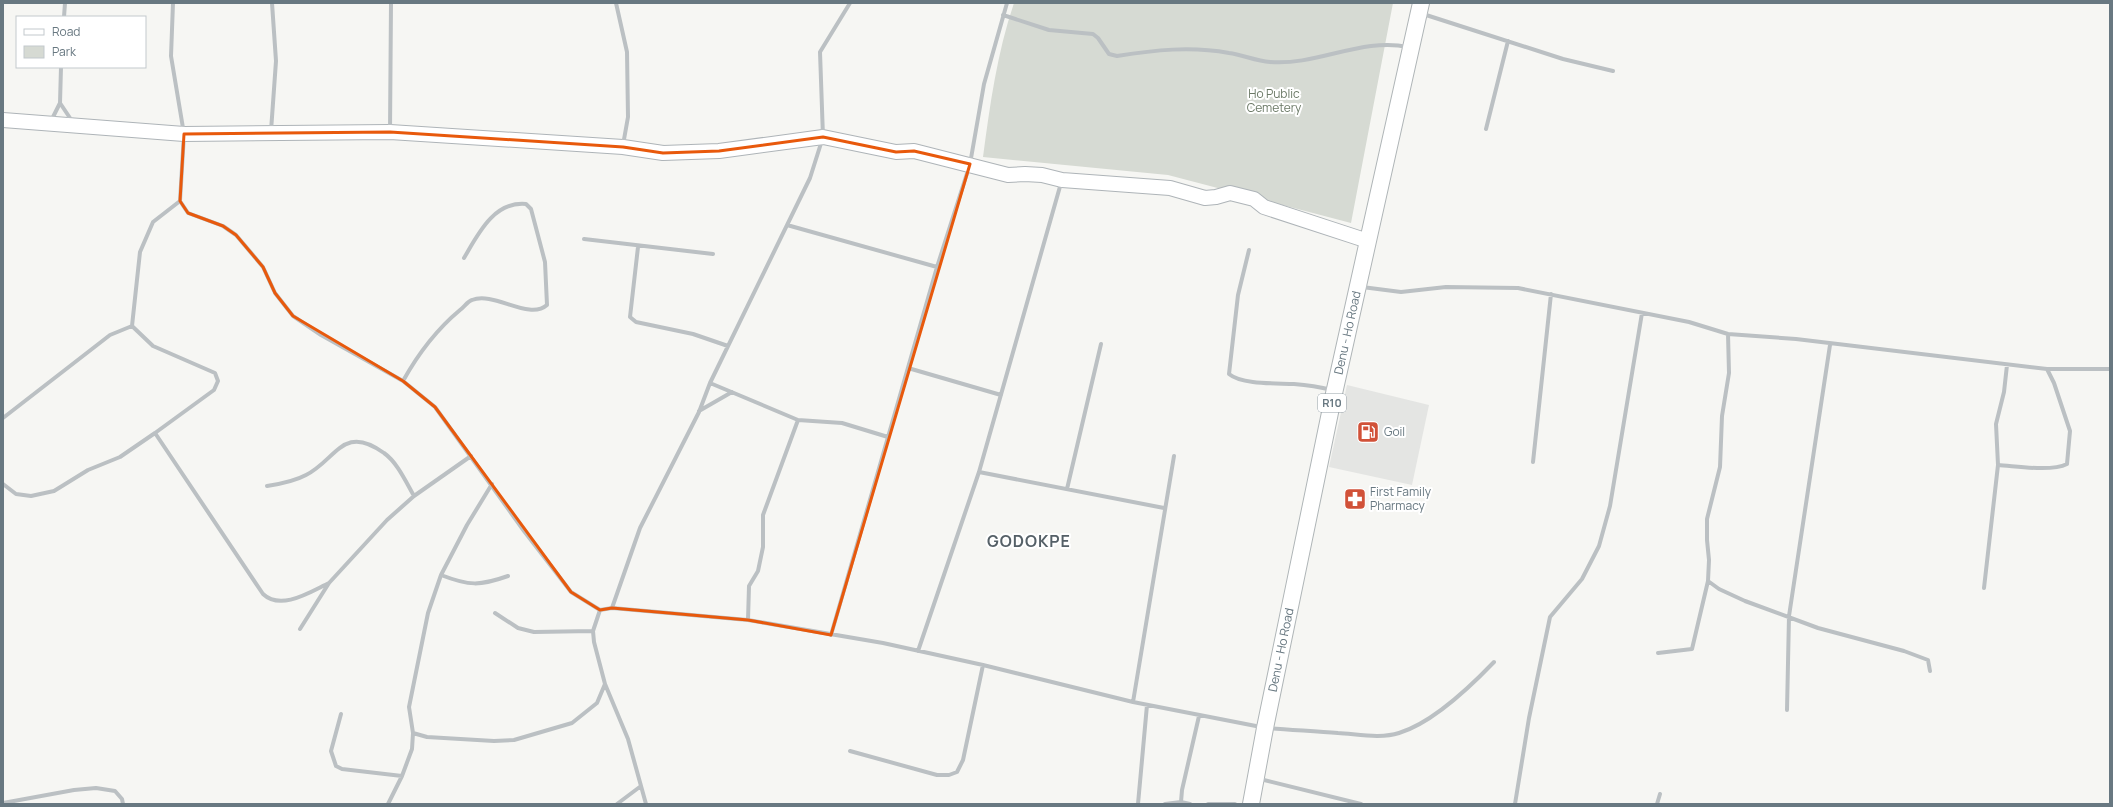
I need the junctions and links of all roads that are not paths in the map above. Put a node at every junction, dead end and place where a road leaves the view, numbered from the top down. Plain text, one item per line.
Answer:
1 (65, 3) edge
2 (173, 3) edge
3 (272, 3) edge
4 (391, 3) edge
5 (616, 3) edge
6 (850, 3) edge
7 (1007, 3) edge
8 (1420, 8) edge
9 (1003, 15) junction
10 (64, 16) edge
11 (1508, 41) junction
12 (1411, 48) junction
13 (62, 68) edge
14 (1613, 72) dead end
15 (60, 103) junction
16 (3, 120) edge
17 (50, 124) junction
18 (75, 126) junction
19 (1486, 128) dead end
20 (390, 132) junction
21 (271, 133) junction
22 (184, 134) junction
23 (823, 137) junction
24 (623, 147) junction
25 (970, 164) junction
26 (1062, 180) junction
27 (180, 201) junction
28 (787, 225) junction
29 (584, 239) dead end
30 (1368, 241) junction
31 (638, 246) junction
32 (1249, 250) dead end
33 (713, 254) dead end
34 (464, 258) dead end
35 (937, 267) junction
36 (1358, 286) junction
37 (1551, 294) junction
38 (1642, 313) junction
39 (132, 326) junction
40 (1728, 334) junction
41 (1101, 344) dead end
42 (1830, 345) junction
43 (728, 346) junction
44 (2007, 365) junction
45 (908, 368) junction
46 (2047, 369) junction
47 (2110, 369) edge
48 (403, 381) junction
49 (710, 383) junction
50 (1334, 391) junction
51 (732, 392) junction
52 (1001, 395) junction
53 (699, 412) junction
54 (3, 418) edge
55 (798, 420) junction
56 (155, 433) junction
57 (888, 437) junction
58 (471, 456) junction
59 (1174, 456) dead end
60 (1533, 462) dead end
61 (1998, 465) junction
62 (979, 472) junction
63 (3, 484) edge
64 (492, 484) junction
65 (268, 486) dead end
66 (1067, 489) junction
67 (414, 496) junction
68 (1164, 508) junction
69 (441, 575) junction
70 (508, 576) dead end
71 (1708, 581) junction
72 (329, 583) junction
73 (1984, 588) dead end
74 (612, 608) junction
75 (600, 610) junction
76 (495, 613) dead end
77 (1789, 616) junction
78 (748, 620) junction
79 (300, 629) dead end
80 (593, 631) junction
81 (831, 634) junction
82 (918, 651) junction
83 (1658, 653) dead end
84 (1494, 662) dead end
85 (983, 665) junction
86 (1930, 671) dead end
87 (605, 684) junction
88 (1133, 702) junction
89 (1147, 705) junction
90 (1787, 710) dead end
91 (340, 714) dead end
92 (1198, 716) junction
93 (1265, 728) junction
94 (413, 733) junction
95 (850, 752) dead end
96 (402, 776) junction
97 (1256, 778) junction
98 (641, 786) junction
99 (1660, 794) dead end
100 (1181, 802) junction
101 (3, 803) edge
102 (123, 804) edge
103 (388, 804) edge
104 (616, 804) edge
105 (646, 804) edge
106 (1138, 804) edge
107 (1165, 804) edge
108 (1190, 804) edge
109 (1208, 804) edge
110 (1235, 804) edge
111 (1251, 804) edge
112 (1360, 804) edge
113 (1515, 804) edge
114 (1657, 804) edge

1 - 10 street
2 - 22 street
3 - 21 street
4 - 20 street
5 - 24 street
6 - 23 street
7 - 9 street
8 - 11 street
8 - 12 main road, Denu - Ho Road / R10
9 - 12 street
9 - 25 street
11 - 14 street
11 - 19 street
12 - 30 main road, Denu - Ho Road / R10
13 - 15 street
15 - 17 street
15 - 18 street
16 - 17 street
17 - 18 street
18 - 22 street
20 - 21 street
20 - 24 street
21 - 22 street
22 - 27 street
23 - 24 street
23 - 25 street
23 - 28 street
25 - 26 street
25 - 35 street
26 - 30 street
26 - 52 street
27 - 39 street
27 - 48 street
28 - 35 street
28 - 43 street
29 - 31 street
30 - 36 main road, Denu - Ho Road / R10
31 - 33 street
31 - 43 street
32 - 50 street
34 - 48 street
35 - 45 street
36 - 37 street
36 - 50 main road, Denu - Ho Road / R10
37 - 38 street
37 - 60 street
38 - 40 street
38 - 113 street
39 - 54 street
39 - 56 street
40 - 42 street
40 - 71 street
41 - 66 street
42 - 44 street
42 - 77 street
43 - 49 street
44 - 46 street
44 - 61 street
45 - 52 street
45 - 57 street
46 - 47 street
46 - 61 street
48 - 58 street
49 - 51 street
49 - 53 street
50 - 93 main road, Denu - Ho Road / R10
51 - 53 street
51 - 55 street
52 - 62 street
53 - 74 street
55 - 57 street
55 - 78 street
56 - 63 street
56 - 72 street
57 - 81 street
58 - 64 street
58 - 67 street
59 - 68 street
61 - 73 street
62 - 66 street
62 - 82 street
64 - 69 street
64 - 75 street
65 - 67 street
66 - 68 street
67 - 72 street
68 - 88 street
69 - 70 street
69 - 94 street
71 - 77 street
71 - 83 street
72 - 79 street
74 - 75 street
74 - 78 street
75 - 80 street
76 - 80 street
77 - 86 street
77 - 90 street
78 - 81 street
80 - 87 street
81 - 82 street
82 - 85 street
84 - 93 street
85 - 88 street
85 - 95 street
87 - 94 street
87 - 98 street
88 - 89 street
89 - 92 street
89 - 106 street
91 - 96 street
92 - 93 street
92 - 100 street
93 - 97 main road, Denu - Ho Road / R10
94 - 96 street
96 - 103 street
97 - 111 main road, Denu - Ho Road / R10
97 - 112 street
98 - 104 street
98 - 105 street
99 - 114 street
100 - 107 street
100 - 108 street
101 - 102 street
109 - 110 street

